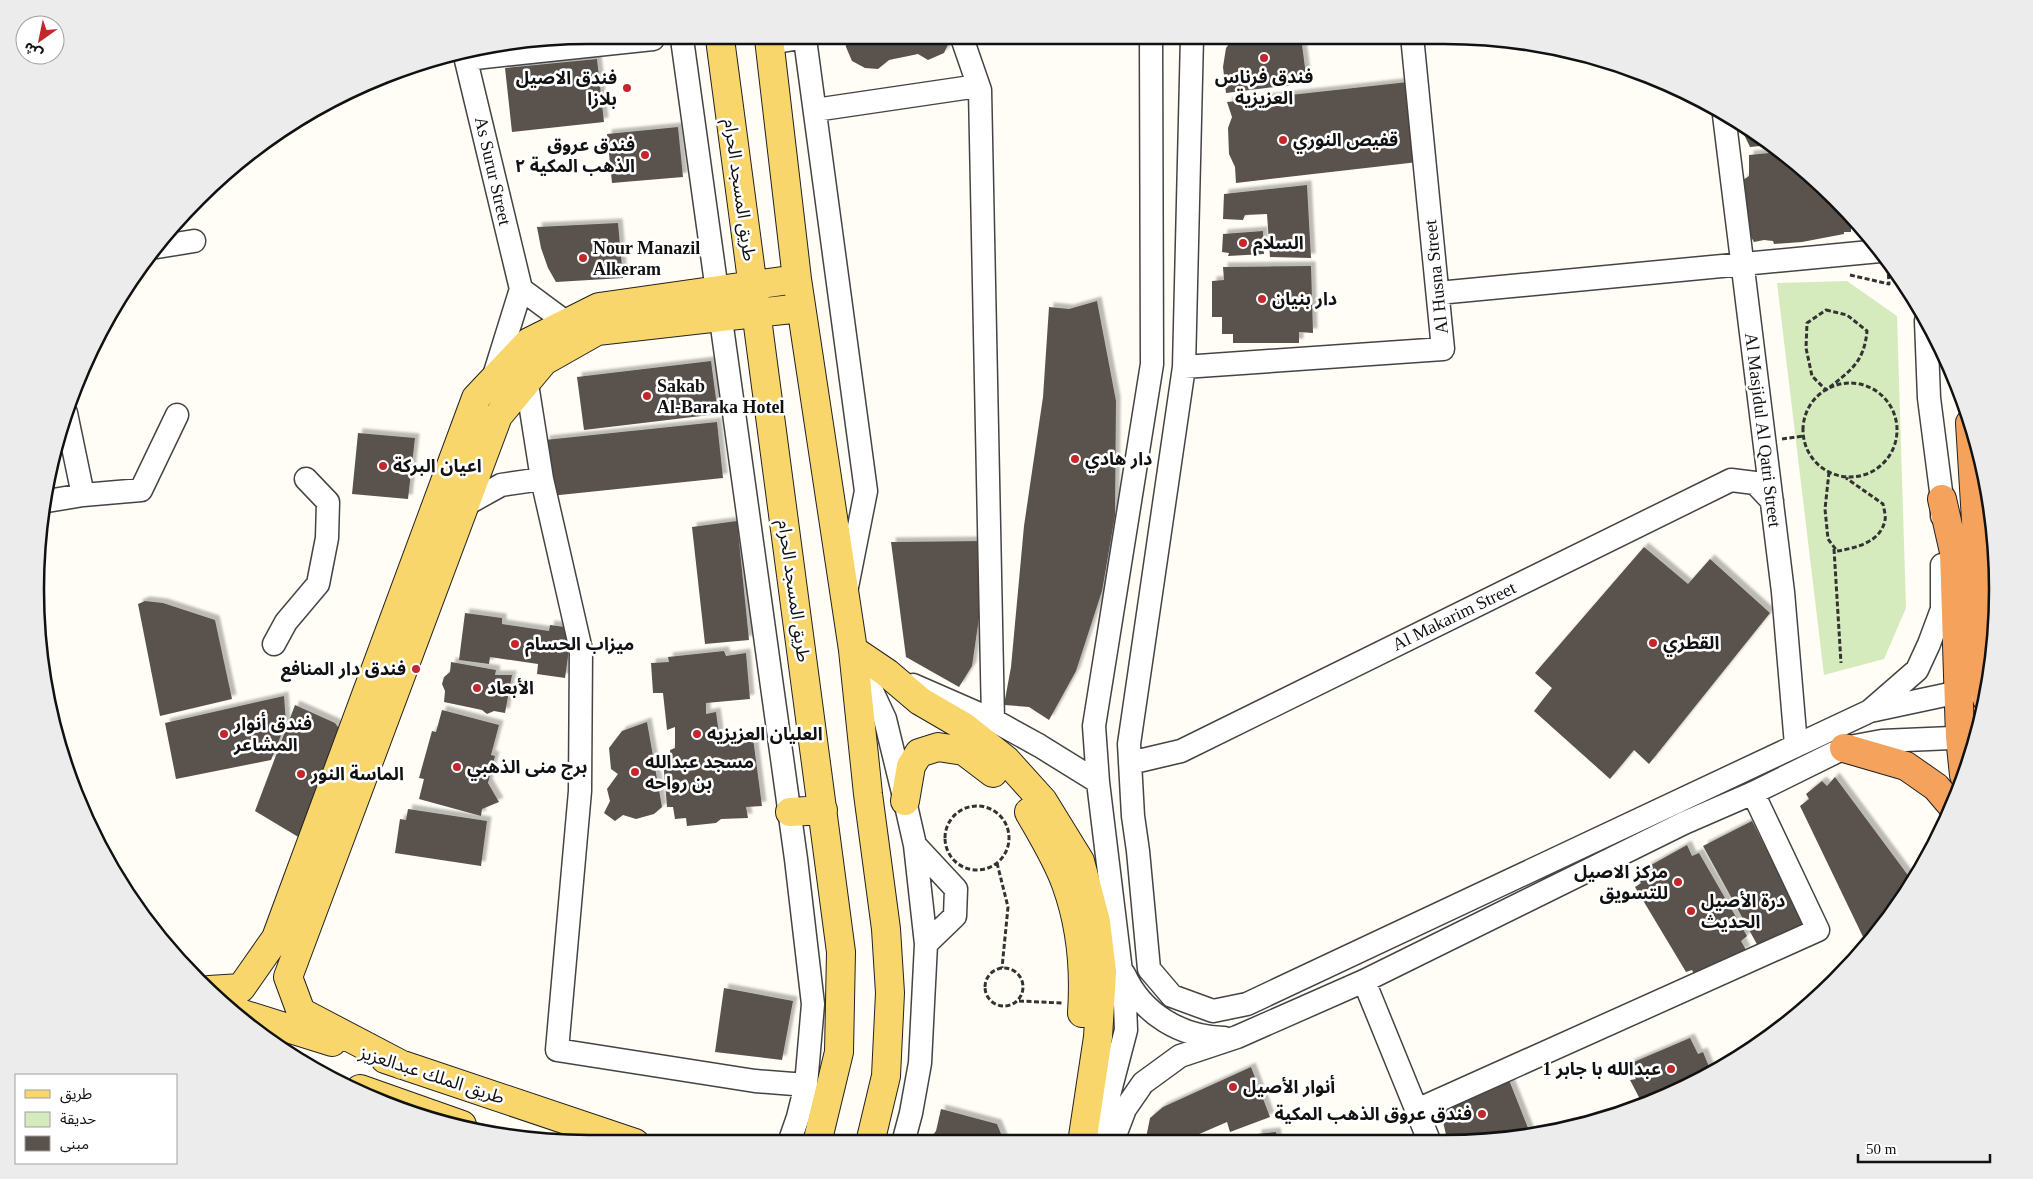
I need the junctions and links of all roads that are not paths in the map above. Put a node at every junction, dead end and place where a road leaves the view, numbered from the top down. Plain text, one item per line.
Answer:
1 (598, 44) edge
2 (683, 44) edge
3 (721, 44) edge
4 (778, 44) edge
5 (806, 44) edge
6 (964, 44) edge
7 (1151, 44) edge
8 (1192, 44) edge
9 (1413, 44) edge
10 (480, 55) edge
11 (465, 58) edge
12 (978, 86) junction
13 (815, 110) junction
14 (1725, 122) edge
15 (194, 241) dead end
16 (166, 245) edge
17 (1877, 258) edge
18 (1742, 263) junction
19 (797, 279) junction
20 (753, 285) junction
21 (521, 289) junction
22 (718, 290) junction
23 (1438, 293) junction
24 (802, 308) junction
25 (757, 312) junction
26 (722, 316) junction
27 (567, 323) junction
28 (1927, 337) edge
29 (1184, 367) junction
30 (493, 380) junction
31 (527, 384) junction
32 (176, 415) dead end
33 (69, 427) edge
34 (1972, 451) edge
35 (306, 479) dead end
36 (542, 479) junction
37 (83, 495) junction
38 (1942, 499) junction
39 (51, 500) edge
40 (1772, 501) junction
41 (465, 505) junction
42 (844, 600) junction
43 (274, 644) dead end
44 (853, 650) junction
45 (1985, 661) edge
46 (887, 673) junction
47 (1959, 692) junction
48 (1980, 693) edge
49 (1870, 711) junction
50 (994, 720) junction
51 (1968, 737) edge
52 (1796, 745) junction
53 (1844, 748) junction
54 (1130, 763) junction
55 (1098, 782) junction
56 (1753, 793) junction
57 (1947, 800) edge
58 (905, 801) junction
59 (1036, 806) junction
60 (822, 810) junction
61 (790, 812) junction
62 (915, 845) junction
63 (926, 944) junction
64 (1120, 966) junction
65 (1364, 981) junction
66 (219, 989) edge
67 (250, 1016) edge
68 (1237, 1037) junction
69 (402, 1065) junction
70 (806, 1085) junction
71 (1418, 1110) junction
72 (611, 1135) edge
73 (792, 1135) edge
74 (819, 1135) edge
75 (872, 1135) edge
76 (905, 1135) edge
77 (1070, 1135) edge
78 (1083, 1135) edge
79 (1092, 1135) edge
80 (1115, 1135) edge
81 (1427, 1135) edge

1 - 10 street
2 - 22 street
3 - 20 main road, طريق المسجد الحرام
4 - 19 main road
5 - 13 street
6 - 12 street
7 - 55 street
8 - 29 street
9 - 23 street, Al Husna Street
11 - 21 street, As Surur Street
12 - 13 street
12 - 50 street
13 - 42 street
14 - 18 street, Al Masjidul Al Qatri Street
15 - 16 street
17 - 18 street
18 - 23 street
18 - 40 street, Al Masjidul Al Qatri Street
19 - 20 main road
19 - 24 main road
20 - 22 main road
20 - 25 main road, طريق المسجد الحرام
21 - 27 street
21 - 30 street
22 - 26 street
22 - 27 main road
23 - 29 street, Al Husna Street
24 - 25 main road
24 - 42 main road
25 - 26 main road
25 - 60 main road, طريق المسجد الحرام
26 - 31 main road
26 - 61 street
27 - 30 main road
28 - 38 street
29 - 54 street
30 - 66 main road
31 - 36 street
31 - 41 main road
32 - 37 street
33 - 37 street
34 - 45 highway
35 - 43 street
36 - 41 street
36 - 70 street
37 - 39 street
38 - 47 highway
38 - 49 street
40 - 52 street, Al Masjidul Al Qatri Street
40 - 54 street, Al Makarim Street
41 - 69 main road
42 - 44 main road
44 - 46 main road
44 - 58 street
44 - 75 main road
46 - 50 street
46 - 59 main road
47 - 48 street
47 - 49 street
47 - 51 highway
49 - 52 street
50 - 55 street
51 - 53 street
52 - 54 street
53 - 56 street
53 - 57 highway
55 - 64 street
56 - 65 street
56 - 71 street
58 - 59 main road
58 - 62 street
59 - 77 main road
59 - 78 main road
60 - 61 main road
60 - 74 main road, طريق المسجد الحرام
61 - 70 street
62 - 63 street
62 - 63 street
63 - 76 street
64 - 68 street
64 - 79 street
65 - 68 street
65 - 71 street
67 - 69 main road, طريق الملك عبدالعزيز
68 - 80 street
69 - 72 main road, طريق الملك عبدالعزيز
70 - 73 street
71 - 81 street

